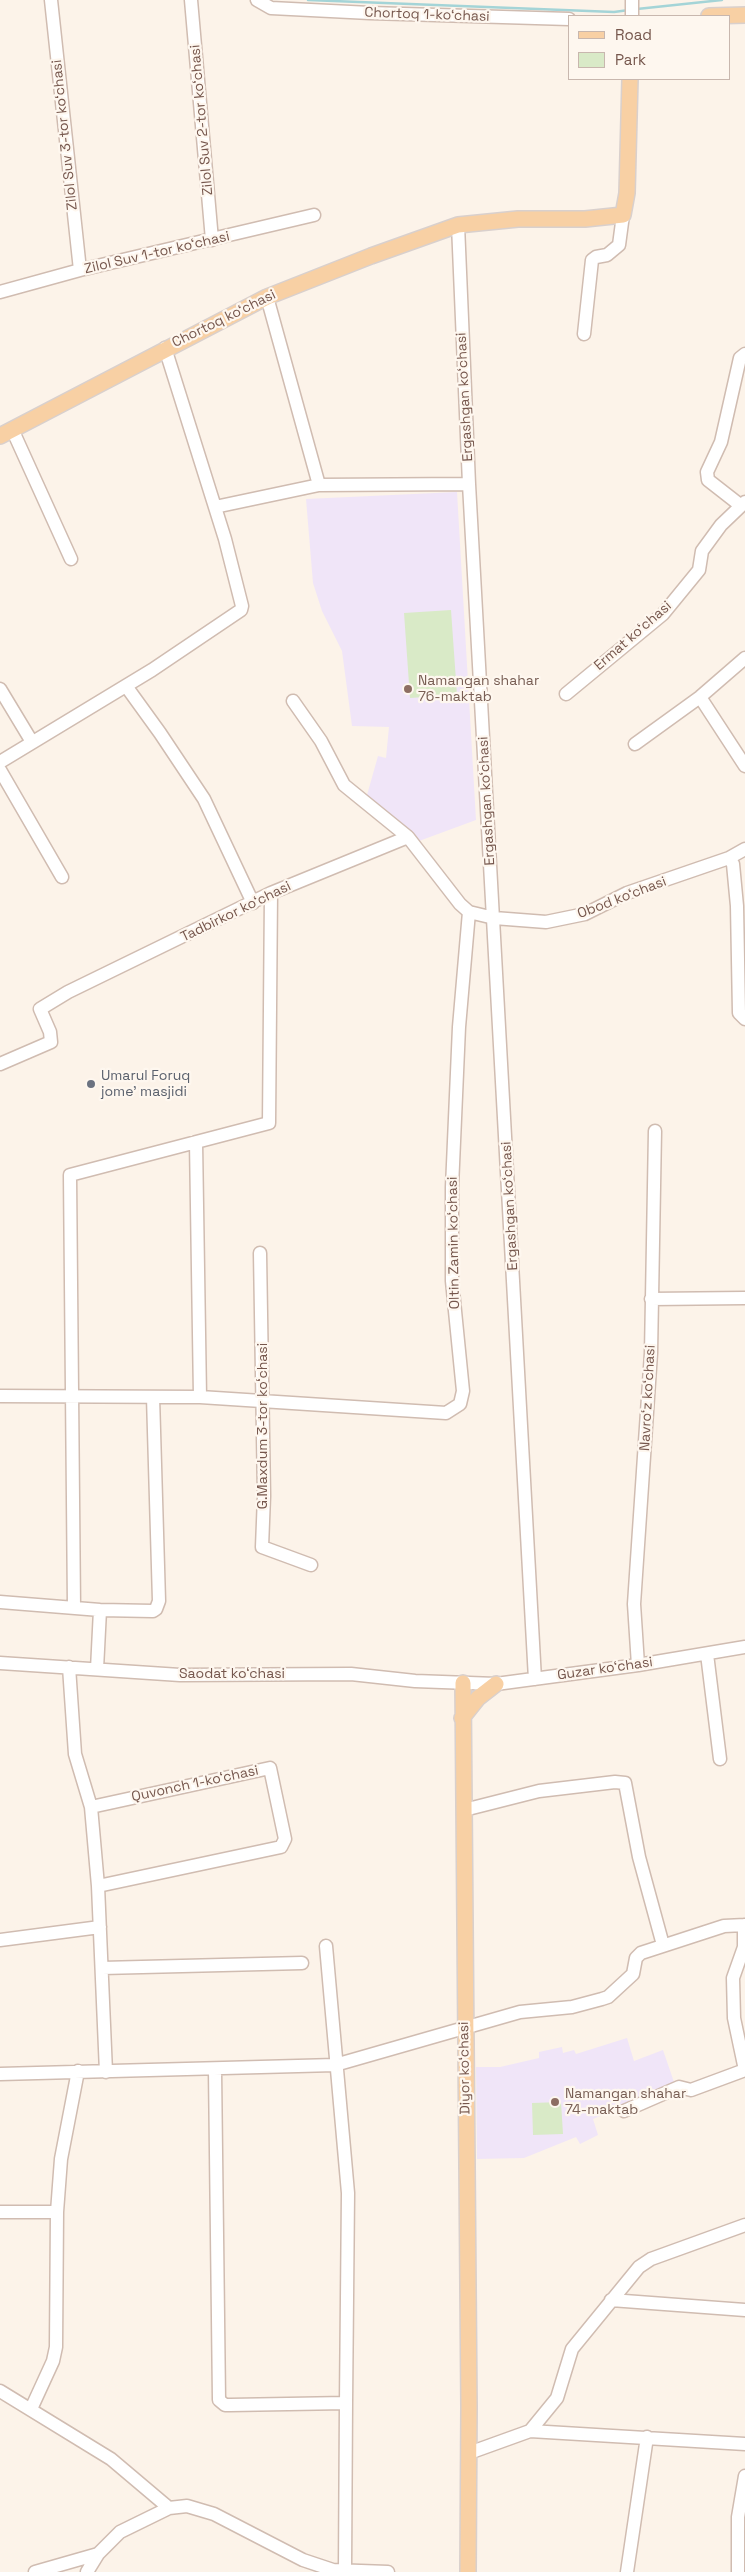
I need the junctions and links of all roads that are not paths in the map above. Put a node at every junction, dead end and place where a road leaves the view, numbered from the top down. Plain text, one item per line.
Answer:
1 (51, 0) edge
2 (191, 0) edge
3 (257, 0) edge
4 (730, 15) edge
5 (745, 15) edge
6 (568, 19) edge
7 (630, 80) edge
8 (314, 215) dead end
9 (623, 215) junction
10 (458, 225) junction
11 (212, 240) junction
12 (80, 270) junction
13 (0, 292) edge
14 (267, 297) junction
15 (584, 334) dead end
16 (165, 348) junction
17 (745, 354) edge
18 (6, 433) edge
19 (469, 484) junction
20 (318, 485) junction
21 (742, 503) edge
22 (215, 507) junction
23 (71, 559) dead end
24 (745, 658) edge
25 (126, 686) junction
26 (0, 688) edge
27 (566, 694) dead end
28 (700, 696) junction
29 (293, 701) dead end
30 (32, 742) junction
31 (635, 744) dead end
32 (0, 762) edge
33 (745, 766) edge
34 (0, 770) edge
35 (408, 838) junction
36 (745, 849) edge
37 (729, 858) junction
38 (62, 877) dead end
39 (271, 893) junction
40 (253, 903) junction
41 (469, 912) junction
42 (494, 918) junction
43 (745, 1019) edge
44 (0, 1064) edge
45 (655, 1132) dead end
46 (196, 1142) junction
47 (260, 1253) dead end
48 (745, 1298) edge
49 (651, 1299) junction
50 (0, 1396) edge
51 (72, 1397) junction
52 (154, 1397) junction
53 (200, 1397) junction
54 (263, 1400) junction
55 (311, 1565) dead end
56 (0, 1602) edge
57 (74, 1608) junction
58 (100, 1610) junction
59 (745, 1647) edge
60 (707, 1654) junction
61 (0, 1663) edge
62 (638, 1665) junction
63 (69, 1666) junction
64 (97, 1669) junction
65 (535, 1679) junction
66 (463, 1683) junction
67 (496, 1684) junction
68 (462, 1718) junction
69 (720, 1759) dead end
70 (91, 1807) junction
71 (464, 1810) junction
72 (98, 1886) junction
73 (745, 1925) edge
74 (100, 1927) junction
75 (0, 1940) edge
76 (663, 1945) junction
77 (326, 1946) dead end
78 (302, 1963) dead end
79 (102, 1968) junction
80 (464, 2027) junction
81 (335, 2065) junction
82 (215, 2070) junction
83 (78, 2072) junction
84 (106, 2072) junction
85 (0, 2074) edge
86 (624, 2110) dead end
87 (0, 2212) edge
88 (56, 2212) junction
89 (745, 2225) edge
90 (611, 2300) junction
91 (745, 2310) edge
92 (0, 2391) edge
93 (346, 2403) junction
94 (30, 2409) junction
95 (530, 2431) junction
96 (647, 2437) junction
97 (745, 2444) edge
98 (468, 2453) junction
99 (745, 2476) edge
100 (169, 2508) junction
101 (98, 2554) junction
102 (336, 2571) edge
103 (36, 2572) edge
104 (87, 2572) edge
105 (388, 2572) edge
106 (468, 2572) edge
107 (627, 2572) edge
108 (738, 2572) edge

1 - 12 street, Zilol Suv 3-tor koʻchasi
2 - 11 street, Zilol Suv 2-tor koʻchasi
3 - 6 street, Chortoq 1-koʻchasi
4 - 5 main road
7 - 9 main road
8 - 11 street, Zilol Suv 1-tor koʻchasi
9 - 10 main road
9 - 15 street
10 - 14 main road, Chortoq koʻchasi
10 - 19 street, Ergashgan koʻchasi
11 - 12 street, Zilol Suv 1-tor koʻchasi
12 - 13 street, Zilol Suv 1-tor koʻchasi
14 - 16 main road, Chortoq koʻchasi
14 - 20 street
16 - 18 main road, Chortoq koʻchasi
16 - 22 street
17 - 21 street
18 - 23 street
19 - 20 street
19 - 42 street, Ergashgan koʻchasi
20 - 22 street
21 - 27 street, Ermat koʻchasi
22 - 25 street
24 - 28 street
25 - 30 street
25 - 40 street
26 - 30 street
28 - 31 street
28 - 33 street
29 - 35 street
30 - 32 street
34 - 38 street
35 - 39 street, Tadbirkor koʻchasi
35 - 41 street
36 - 37 street, Obod koʻchasi
37 - 42 street, Obod koʻchasi
37 - 43 street
39 - 40 street, Tadbirkor koʻchasi
39 - 46 street
40 - 44 street, Tadbirkor koʻchasi
41 - 42 street
41 - 54 street, Oltin Zamin koʻchasi
42 - 65 street, Ergashgan koʻchasi
45 - 49 street, Navroʻz koʻchasi
46 - 51 street
46 - 53 street
47 - 54 street, G.Maxdum 3-tor koʻchasi
48 - 49 street
49 - 62 street, Navroʻz koʻchasi
50 - 51 street
51 - 52 street
51 - 57 street
52 - 53 street
52 - 58 street
53 - 54 street
54 - 55 street, G.Maxdum 3-tor koʻchasi
56 - 57 street
57 - 58 street
58 - 64 street
59 - 60 street, Guzar koʻchasi
60 - 62 street, Guzar koʻchasi
60 - 69 street
61 - 63 street, Saodat koʻchasi
62 - 65 street, Guzar koʻchasi
63 - 64 street, Saodat koʻchasi
63 - 70 street
64 - 66 street, Saodat koʻchasi
65 - 67 street, Guzar koʻchasi
66 - 67 street, Guzar koʻchasi
66 - 68 main road, Diyor koʻchasi
67 - 68 main road
68 - 71 main road, Diyor koʻchasi
70 - 72 street
70 - 72 street, Quvonch 1-koʻchasi
71 - 76 street
71 - 80 main road, Diyor koʻchasi
72 - 74 street
73 - 76 street
73 - 86 street
74 - 75 street
74 - 79 street
76 - 80 street
77 - 81 street
78 - 79 street
79 - 84 street
80 - 81 street
80 - 98 main road, Diyor koʻchasi
81 - 82 street
81 - 93 street
82 - 84 street
82 - 93 street
83 - 84 street
83 - 85 street
83 - 88 street
87 - 88 street
88 - 94 street
89 - 90 street
90 - 91 street
90 - 95 street
92 - 94 street
93 - 102 street
94 - 100 street
95 - 96 street
95 - 98 street
96 - 97 street
96 - 107 street
98 - 106 main road, Diyor koʻchasi
99 - 108 street
100 - 101 street
100 - 102 street
101 - 103 street
101 - 104 street
102 - 105 street

